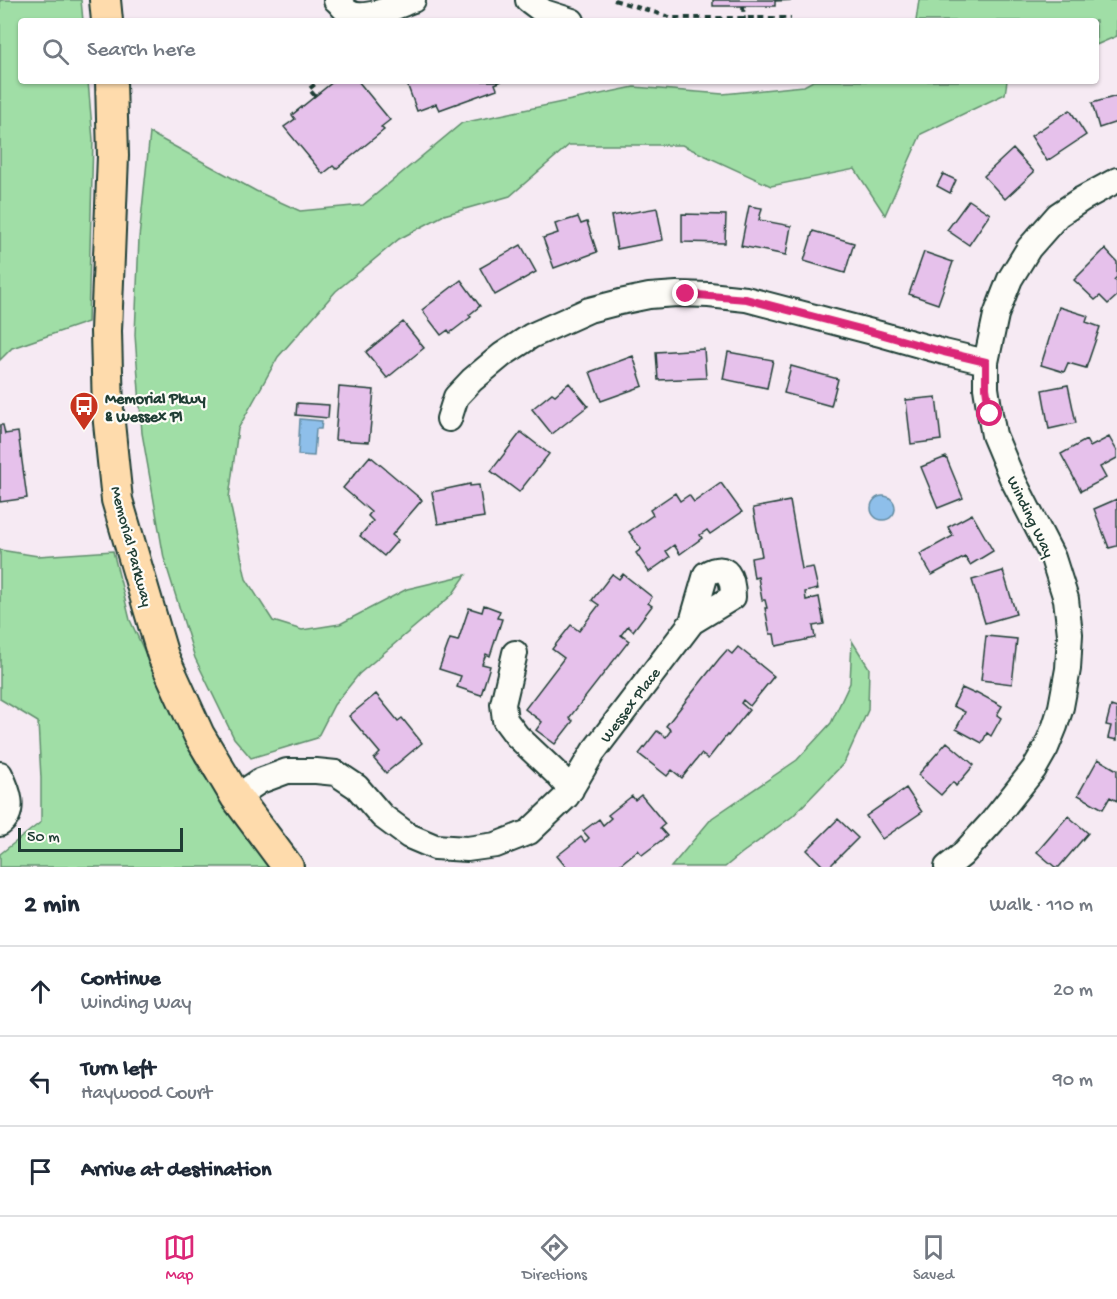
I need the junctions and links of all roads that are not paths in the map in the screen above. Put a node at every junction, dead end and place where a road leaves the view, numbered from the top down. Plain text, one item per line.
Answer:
1 (105, 0) edge
2 (336, 0) edge
3 (413, 0) edge
4 (528, 0) edge
5 (107, 18) edge
6 (563, 18) edge
7 (111, 84) edge
8 (1117, 180) edge
9 (986, 362) junction
10 (449, 419) dead end
11 (692, 622) dead end
12 (515, 653) dead end
13 (0, 774) edge
14 (571, 790) junction
15 (236, 796) junction
16 (0, 824) edge
17 (434, 857) edge
18 (288, 867) edge
19 (947, 867) edge

1 - 5 main road
2 - 3 street
4 - 6 street
7 - 15 main road, Memorial Parkway
8 - 9 street, Winding Way
9 - 10 street
9 - 19 street, Winding Way
11 - 14 street, Wessex Place
12 - 14 street
13 - 16 street
14 - 17 street, Wessex Place
15 - 17 street, Wessex Place
15 - 18 main road, Memorial Parkway

